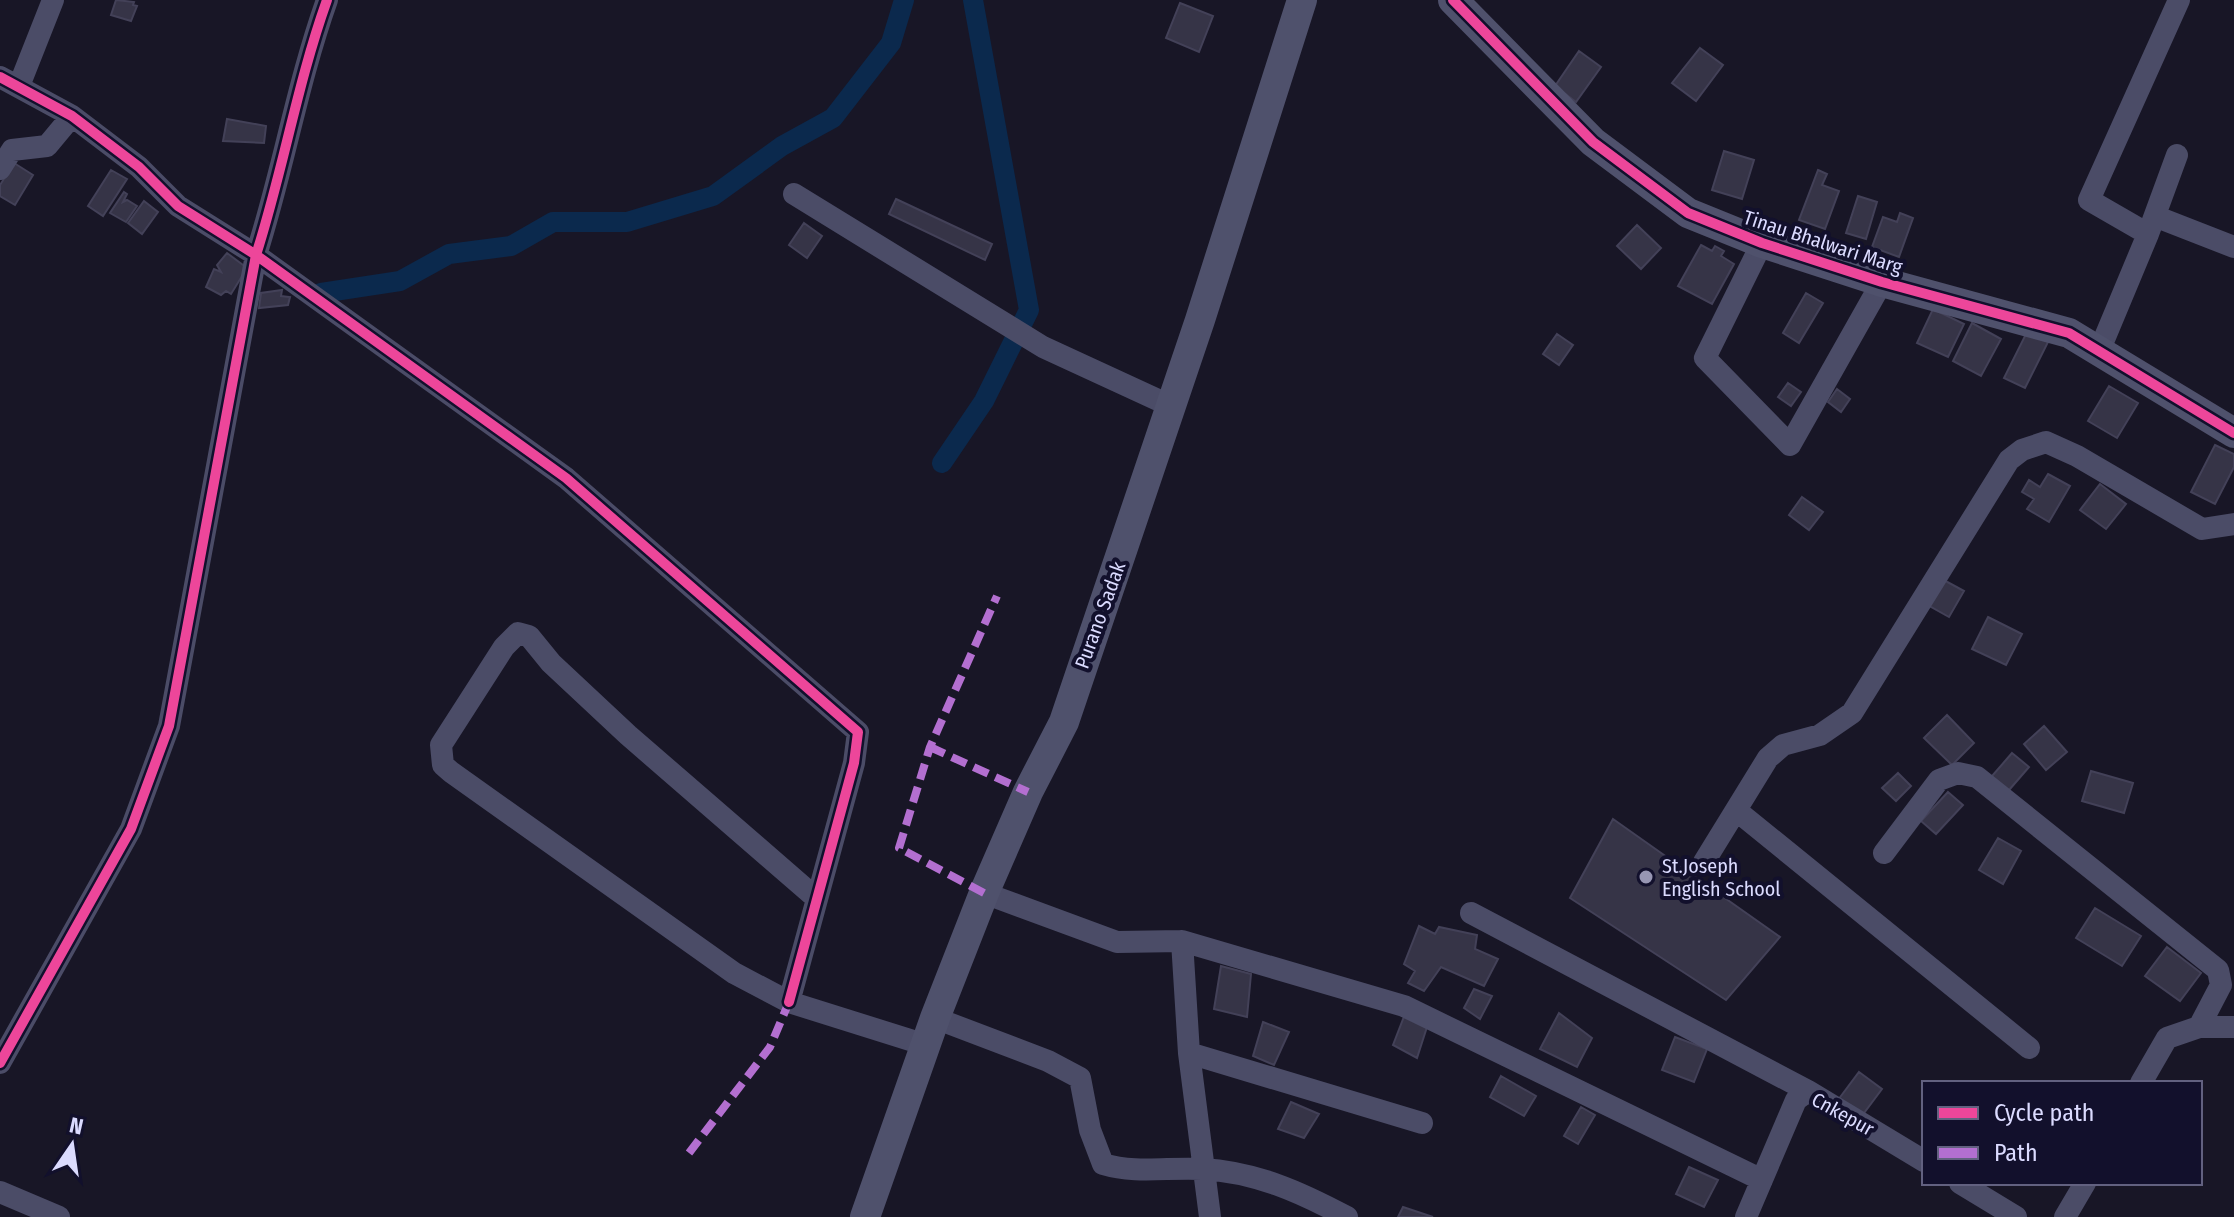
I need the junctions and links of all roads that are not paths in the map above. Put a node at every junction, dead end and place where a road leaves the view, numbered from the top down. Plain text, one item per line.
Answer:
1 (53, 0) edge
2 (327, 0) edge
3 (1302, 0) edge
4 (1453, 0) edge
5 (2179, 0) edge
6 (10, 82) edge
7 (72, 116) junction
8 (2177, 155) dead end
9 (0, 169) edge
10 (794, 194) dead end
11 (2153, 225) junction
12 (1762, 243) junction
13 (2234, 247) edge
14 (256, 255) junction
15 (1882, 282) junction
16 (2100, 349) junction
17 (1171, 406) junction
18 (2232, 425) edge
19 (2234, 524) edge
20 (1737, 811) junction
21 (1884, 853) dead end
22 (1704, 862) dead end
23 (984, 893) junction
24 (816, 898) junction
25 (1471, 913) dead end
26 (1182, 941) junction
27 (789, 1002) junction
28 (2199, 1027) junction
29 (2234, 1027) edge
30 (930, 1031) junction
31 (2029, 1048) dead end
32 (1189, 1053) junction
33 (0, 1063) edge
34 (2142, 1081) edge
35 (1808, 1091) junction
36 (1422, 1123) dead end
37 (1922, 1160) edge
38 (1202, 1169) junction
39 (1762, 1180) junction
40 (1963, 1185) edge
41 (2084, 1185) edge
42 (0, 1192) edge
43 (59, 1217) edge
44 (865, 1217) edge
45 (1210, 1217) edge
46 (1347, 1217) edge
47 (1746, 1217) edge
48 (2016, 1217) edge
49 (2065, 1217) edge

1 - 6 street
2 - 14 street
3 - 17 main road, Purano Sadak
4 - 12 main road, Tinau Bhalwari Marg
5 - 11 street
6 - 7 street
7 - 9 street
7 - 14 street
8 - 11 street
10 - 17 street
11 - 13 street
11 - 16 street
12 - 15 main road, Tinau Bhalwari Marg
12 - 15 street
14 - 24 street
14 - 33 street
15 - 16 main road, Tinau Bhalwari Marg
16 - 18 main road, Tinau Bhalwari Marg
17 - 23 main road, Purano Sadak
19 - 20 street
20 - 22 street
20 - 31 street
21 - 28 street
23 - 26 street
23 - 30 main road, Purano Sadak
24 - 27 street
24 - 27 street
25 - 35 street
26 - 32 street
26 - 39 street
27 - 30 street
28 - 29 street
28 - 34 street
30 - 38 street
30 - 44 main road, Purano Sadak
32 - 36 street
32 - 38 street
35 - 37 street, Cnkepur
35 - 39 street, Cnkepur
38 - 45 street
38 - 46 street
39 - 47 street, Cnkepur
40 - 48 street
41 - 49 street
42 - 43 street

